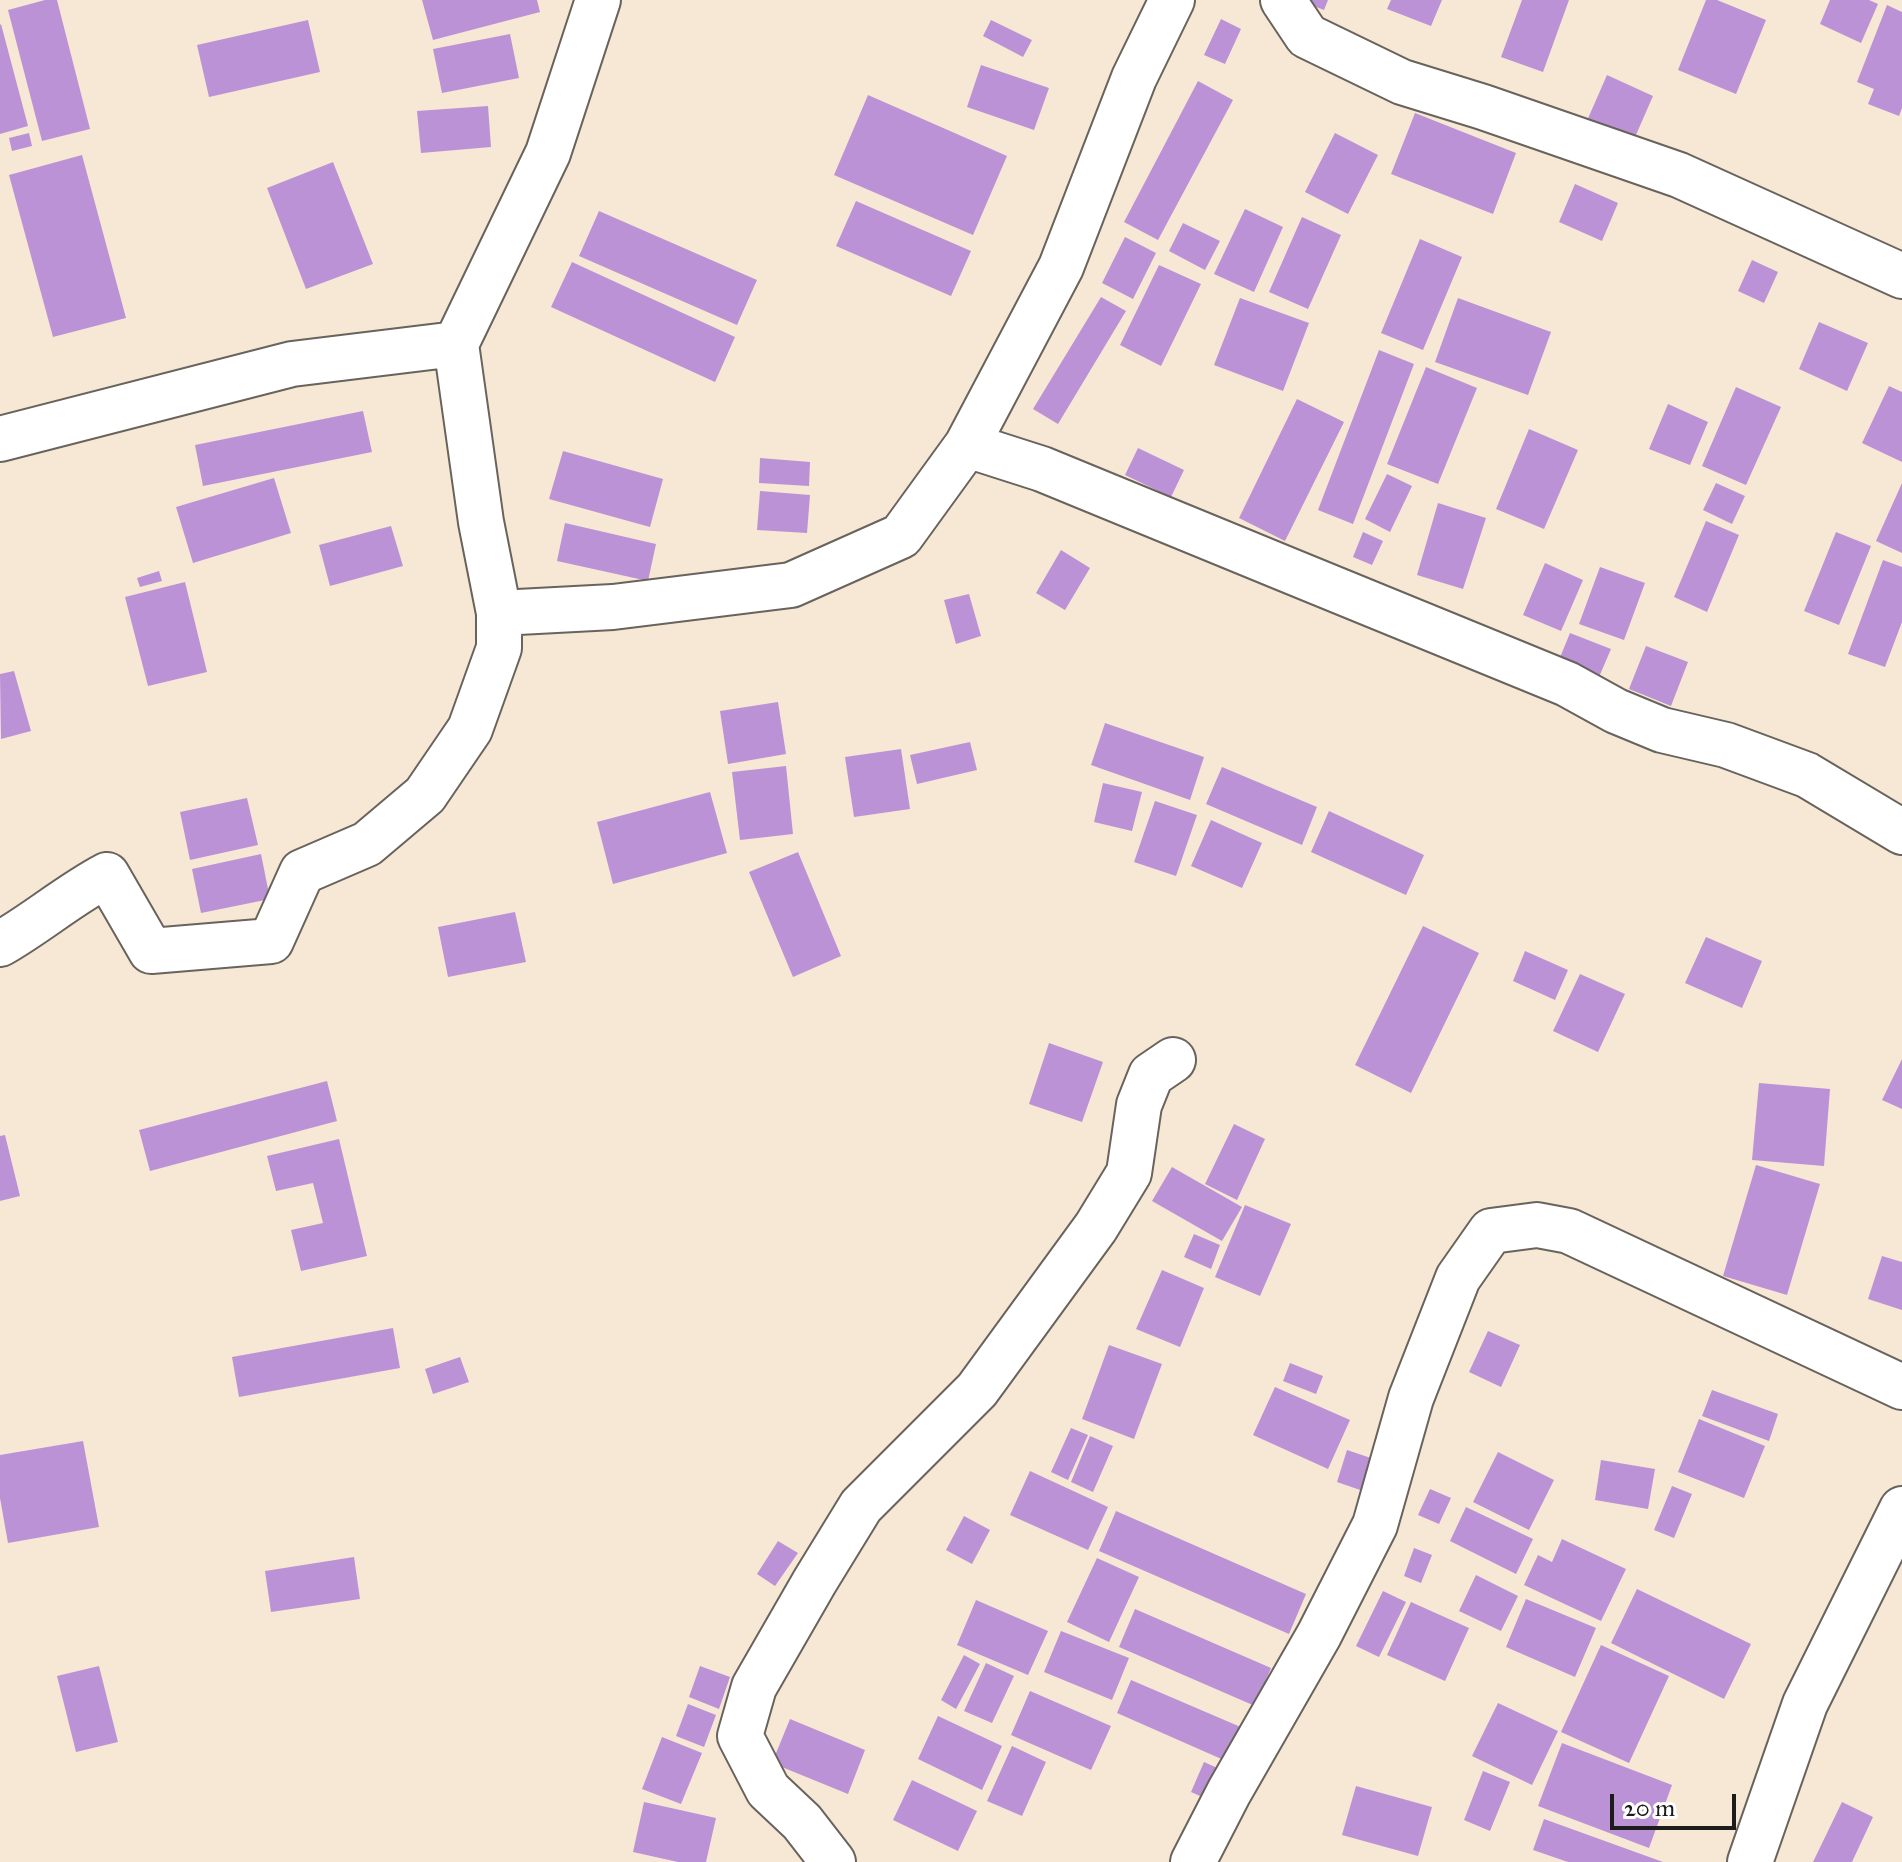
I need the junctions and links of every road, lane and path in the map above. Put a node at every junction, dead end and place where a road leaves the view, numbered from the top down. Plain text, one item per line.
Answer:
1 (598, 0) edge
2 (1172, 0) edge
3 (1283, 0) edge
4 (1902, 276) edge
5 (456, 344) junction
6 (0, 439) edge
7 (967, 445) junction
8 (499, 613) junction
9 (1902, 832) edge
10 (0, 944) edge
11 (1173, 1060) dead end
12 (1902, 1387) edge
13 (1902, 1509) edge
14 (833, 1862) edge
15 (1193, 1862) edge
16 (1750, 1862) edge

1 - 5 street
2 - 7 street
3 - 4 street
5 - 6 street
5 - 8 street
7 - 8 street
7 - 9 street
8 - 10 street
11 - 14 street
12 - 15 street
13 - 16 street

